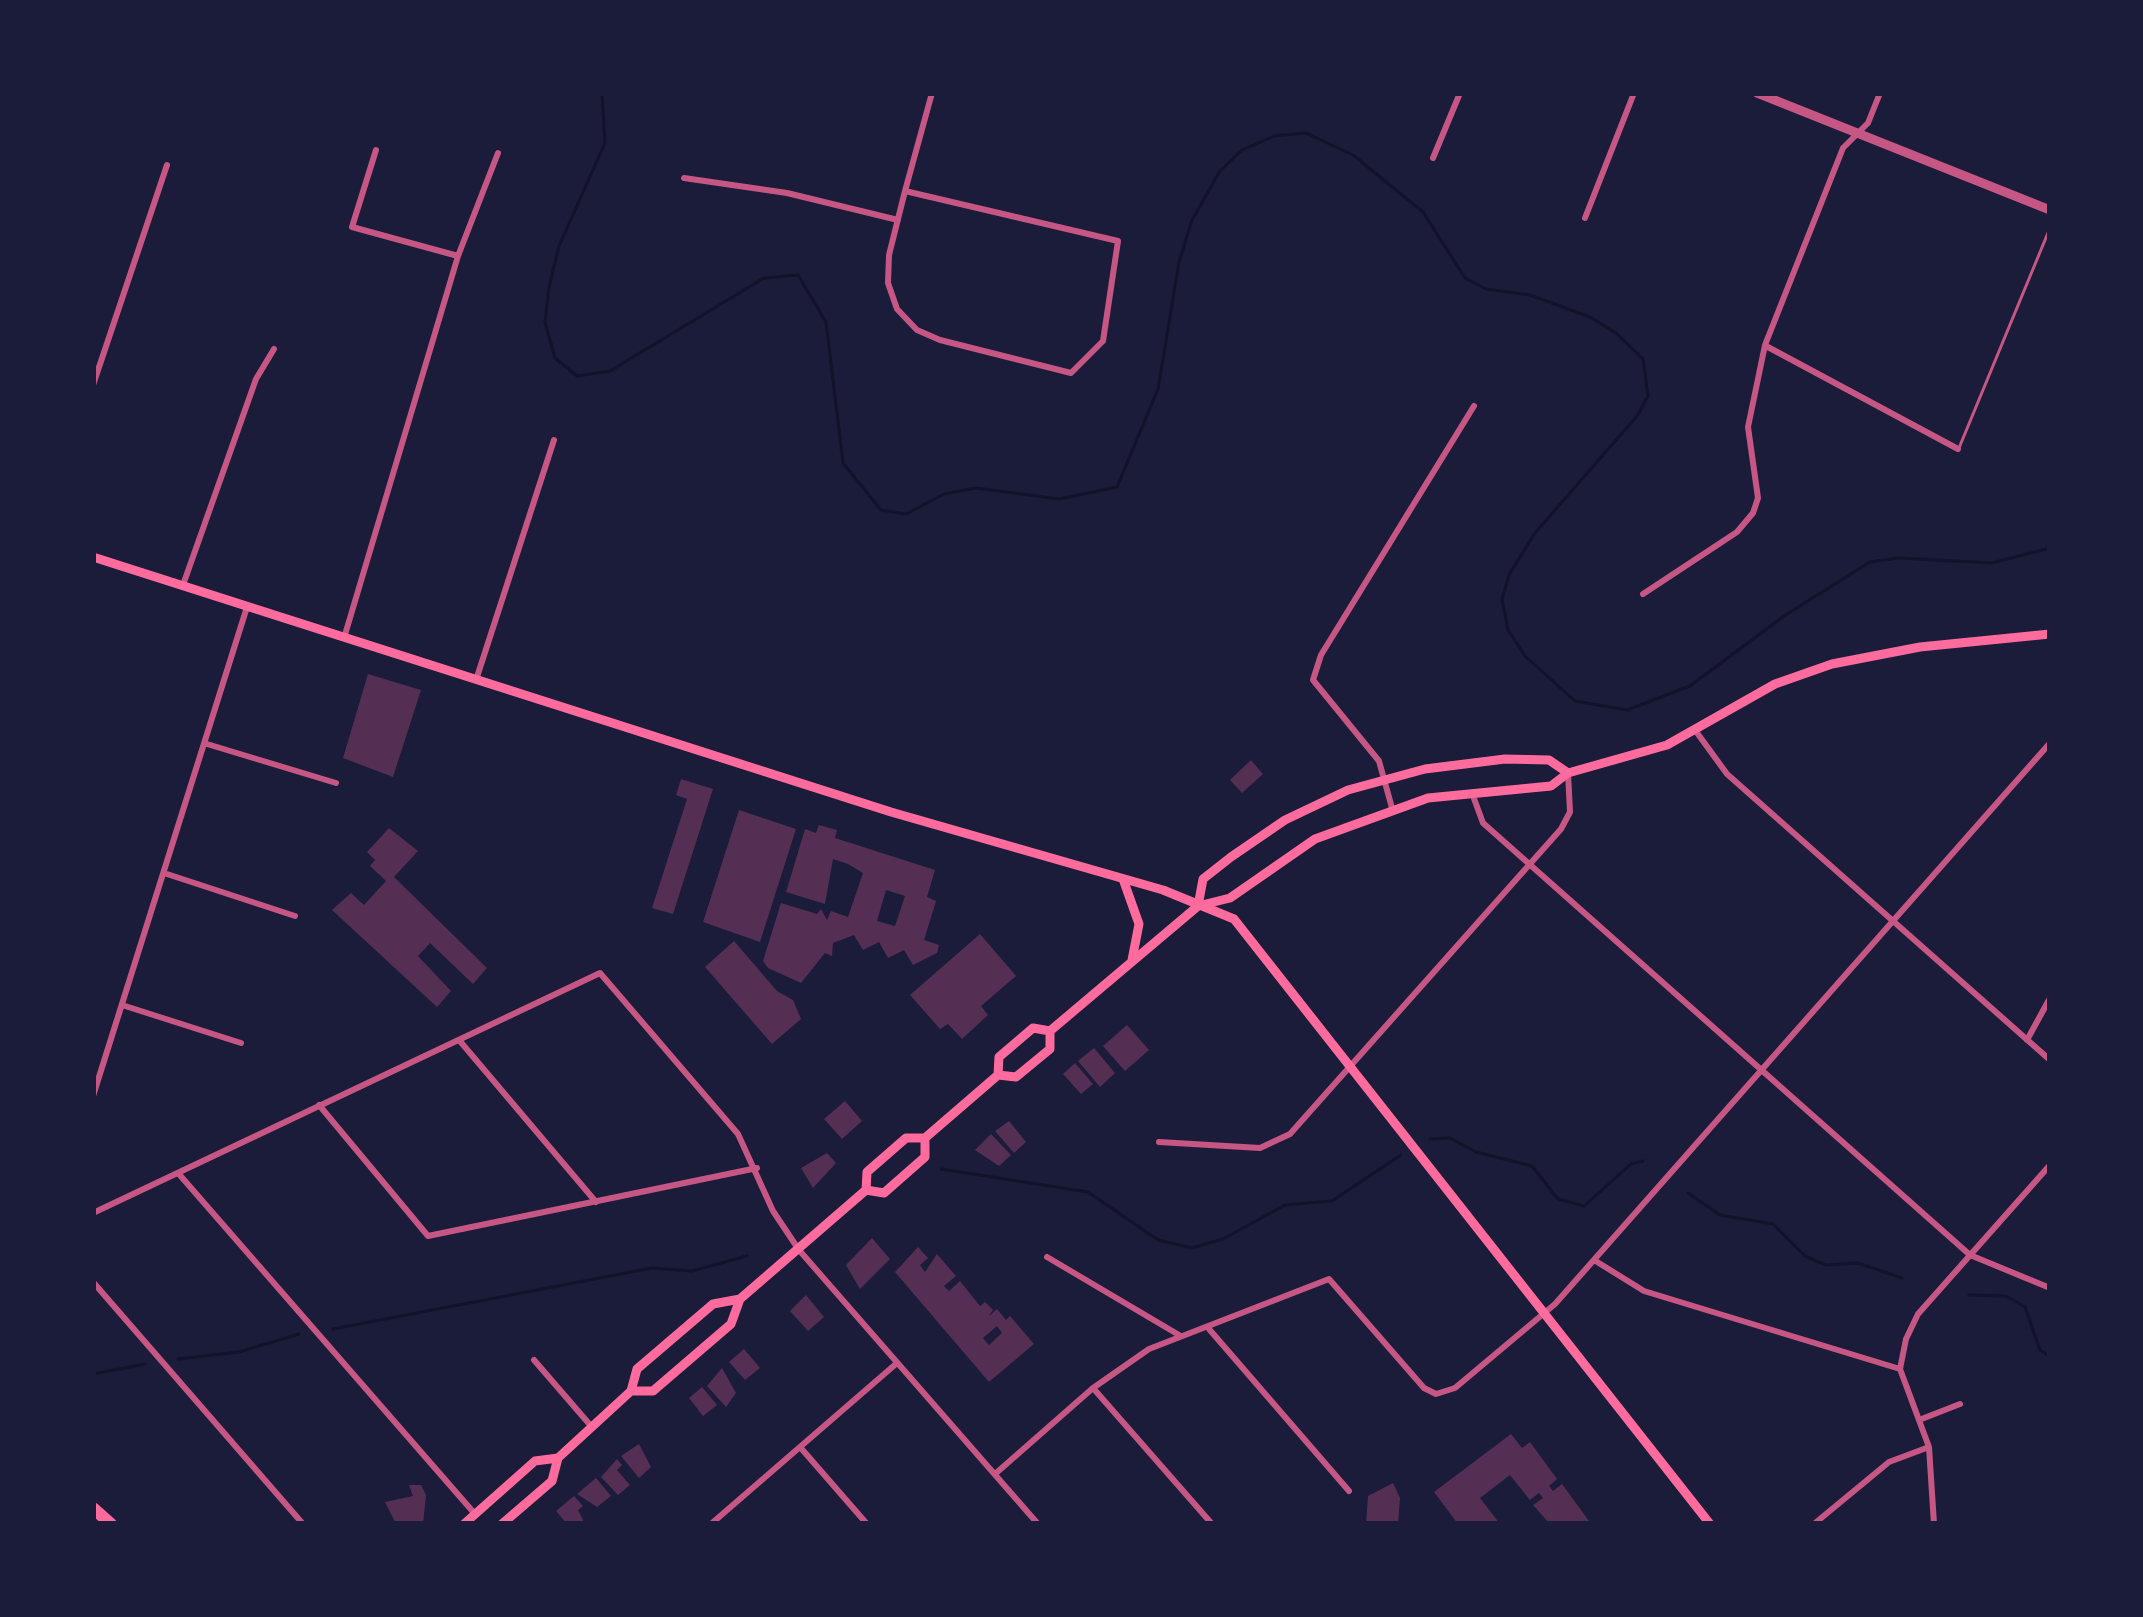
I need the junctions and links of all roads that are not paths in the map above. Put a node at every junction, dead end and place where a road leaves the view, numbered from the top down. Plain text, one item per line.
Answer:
1 (932, 93) edge
2 (1460, 93) edge
3 (1634, 93) edge
4 (1757, 93) edge
5 (1880, 93) edge
6 (1857, 133) junction
7 (376, 150) dead end
8 (498, 153) dead end
9 (1433, 158) dead end
10 (166, 165) dead end
11 (684, 178) dead end
12 (905, 191) junction
13 (2050, 210) edge
14 (1585, 218) dead end
15 (898, 220) junction
16 (2050, 228) edge
17 (458, 256) junction
18 (1765, 346) junction
19 (274, 349) dead end
20 (93, 385) edge
21 (1474, 406) dead end
22 (554, 440) dead end
23 (1958, 449) joint
24 (93, 557) edge
25 (183, 585) junction
26 (1643, 594) dead end
27 (247, 606) junction
28 (2050, 634) edge
29 (344, 638) junction
30 (476, 680) junction
31 (1695, 730) junction
32 (2050, 743) edge
33 (207, 744) junction
34 (1568, 773) junction
35 (1384, 778) junction
36 (336, 783) dead end
37 (1472, 791) junction
38 (1392, 808) junction
39 (1530, 864) junction
40 (166, 874) junction
41 (1123, 879) junction
42 (1198, 906) junction
43 (295, 916) dead end
44 (1894, 922) junction
45 (1132, 961) junction
46 (2050, 998) edge
47 (122, 1005) junction
48 (1049, 1031) junction
49 (459, 1039) junction
50 (2027, 1040) junction
51 (241, 1043) dead end
52 (2050, 1060) edge
53 (1351, 1066) junction
54 (1762, 1070) junction
55 (998, 1076) junction
56 (93, 1096) edge
57 (319, 1106) junction
58 (925, 1138) junction
59 (1160, 1142) dead end
60 (2050, 1165) edge
61 (757, 1168) junction
62 (177, 1172) junction
63 (866, 1190) junction
64 (596, 1202) junction
65 (93, 1213) edge
66 (799, 1250) junction
67 (1970, 1255) junction
68 (1047, 1257) dead end
69 (1594, 1260) junction
70 (93, 1282) edge
71 (2050, 1288) edge
72 (740, 1299) junction
73 (1546, 1314) junction
74 (1209, 1329) junction
75 (1179, 1335) junction
76 (534, 1360) dead end
77 (897, 1363) junction
78 (1900, 1369) junction
79 (1094, 1388) junction
80 (631, 1391) junction
81 (1960, 1404) dead end
82 (1919, 1420) junction
83 (591, 1426) junction
84 (800, 1447) junction
85 (1929, 1447) junction
86 (558, 1458) junction
87 (995, 1474) junction
88 (1349, 1491) dead end
89 (93, 1508) edge
90 (475, 1514) junction
91 (110, 1524) edge
92 (303, 1524) edge
93 (464, 1524) edge
94 (502, 1524) edge
95 (711, 1524) edge
96 (867, 1524) edge
97 (1038, 1524) edge
98 (1212, 1524) edge
99 (1710, 1524) edge
100 (1814, 1524) edge
101 (1934, 1524) edge

1 - 12 street
2 - 9 street
3 - 14 street
4 - 6 street
5 - 6 street
6 - 13 street
6 - 18 street
7 - 17 street
8 - 17 street
10 - 20 street
11 - 15 street
12 - 15 street
12 - 15 street
16 - 23 lane
17 - 29 street
18 - 23 street
18 - 26 street
19 - 25 street
21 - 35 street
22 - 30 street
24 - 25 main road
25 - 27 main road
27 - 29 main road
27 - 33 street
28 - 31 main road
29 - 30 main road
30 - 41 main road
31 - 34 main road
31 - 44 street
32 - 44 street
33 - 36 street
33 - 40 street
34 - 35 main road
34 - 37 main road
34 - 39 street
35 - 38 street
35 - 42 main road
37 - 38 main road
37 - 39 street
38 - 42 main road
39 - 53 street
39 - 54 street
40 - 43 street
40 - 47 street
41 - 42 main road
41 - 45 main road
42 - 45 main road
42 - 53 main road
44 - 50 street
44 - 54 street
45 - 48 main road
46 - 50 street
47 - 51 street
47 - 56 street
48 - 55 main road
48 - 55 main road
49 - 57 street
49 - 61 street
49 - 64 street
50 - 52 street
53 - 59 street
53 - 73 main road
54 - 67 street
54 - 69 street
55 - 58 main road
57 - 62 street
57 - 64 street
58 - 63 main road
58 - 63 main road
60 - 67 street
61 - 64 street
61 - 66 street
62 - 65 street
62 - 90 street
63 - 66 main road
66 - 72 main road
66 - 77 street
67 - 71 street
67 - 78 street
68 - 75 street
69 - 73 street
69 - 78 street
70 - 92 street
72 - 80 main road
72 - 80 main road
73 - 74 street
73 - 99 main road
74 - 75 street
74 - 88 street
75 - 79 street
76 - 83 street
77 - 84 street
77 - 87 street
78 - 82 street
79 - 87 street
79 - 98 street
80 - 83 main road
81 - 82 street
82 - 85 street
83 - 86 main road
84 - 95 street
84 - 96 street
85 - 100 street
85 - 101 street
86 - 90 main road
86 - 94 main road
87 - 97 street
89 - 91 highway
90 - 93 main road

